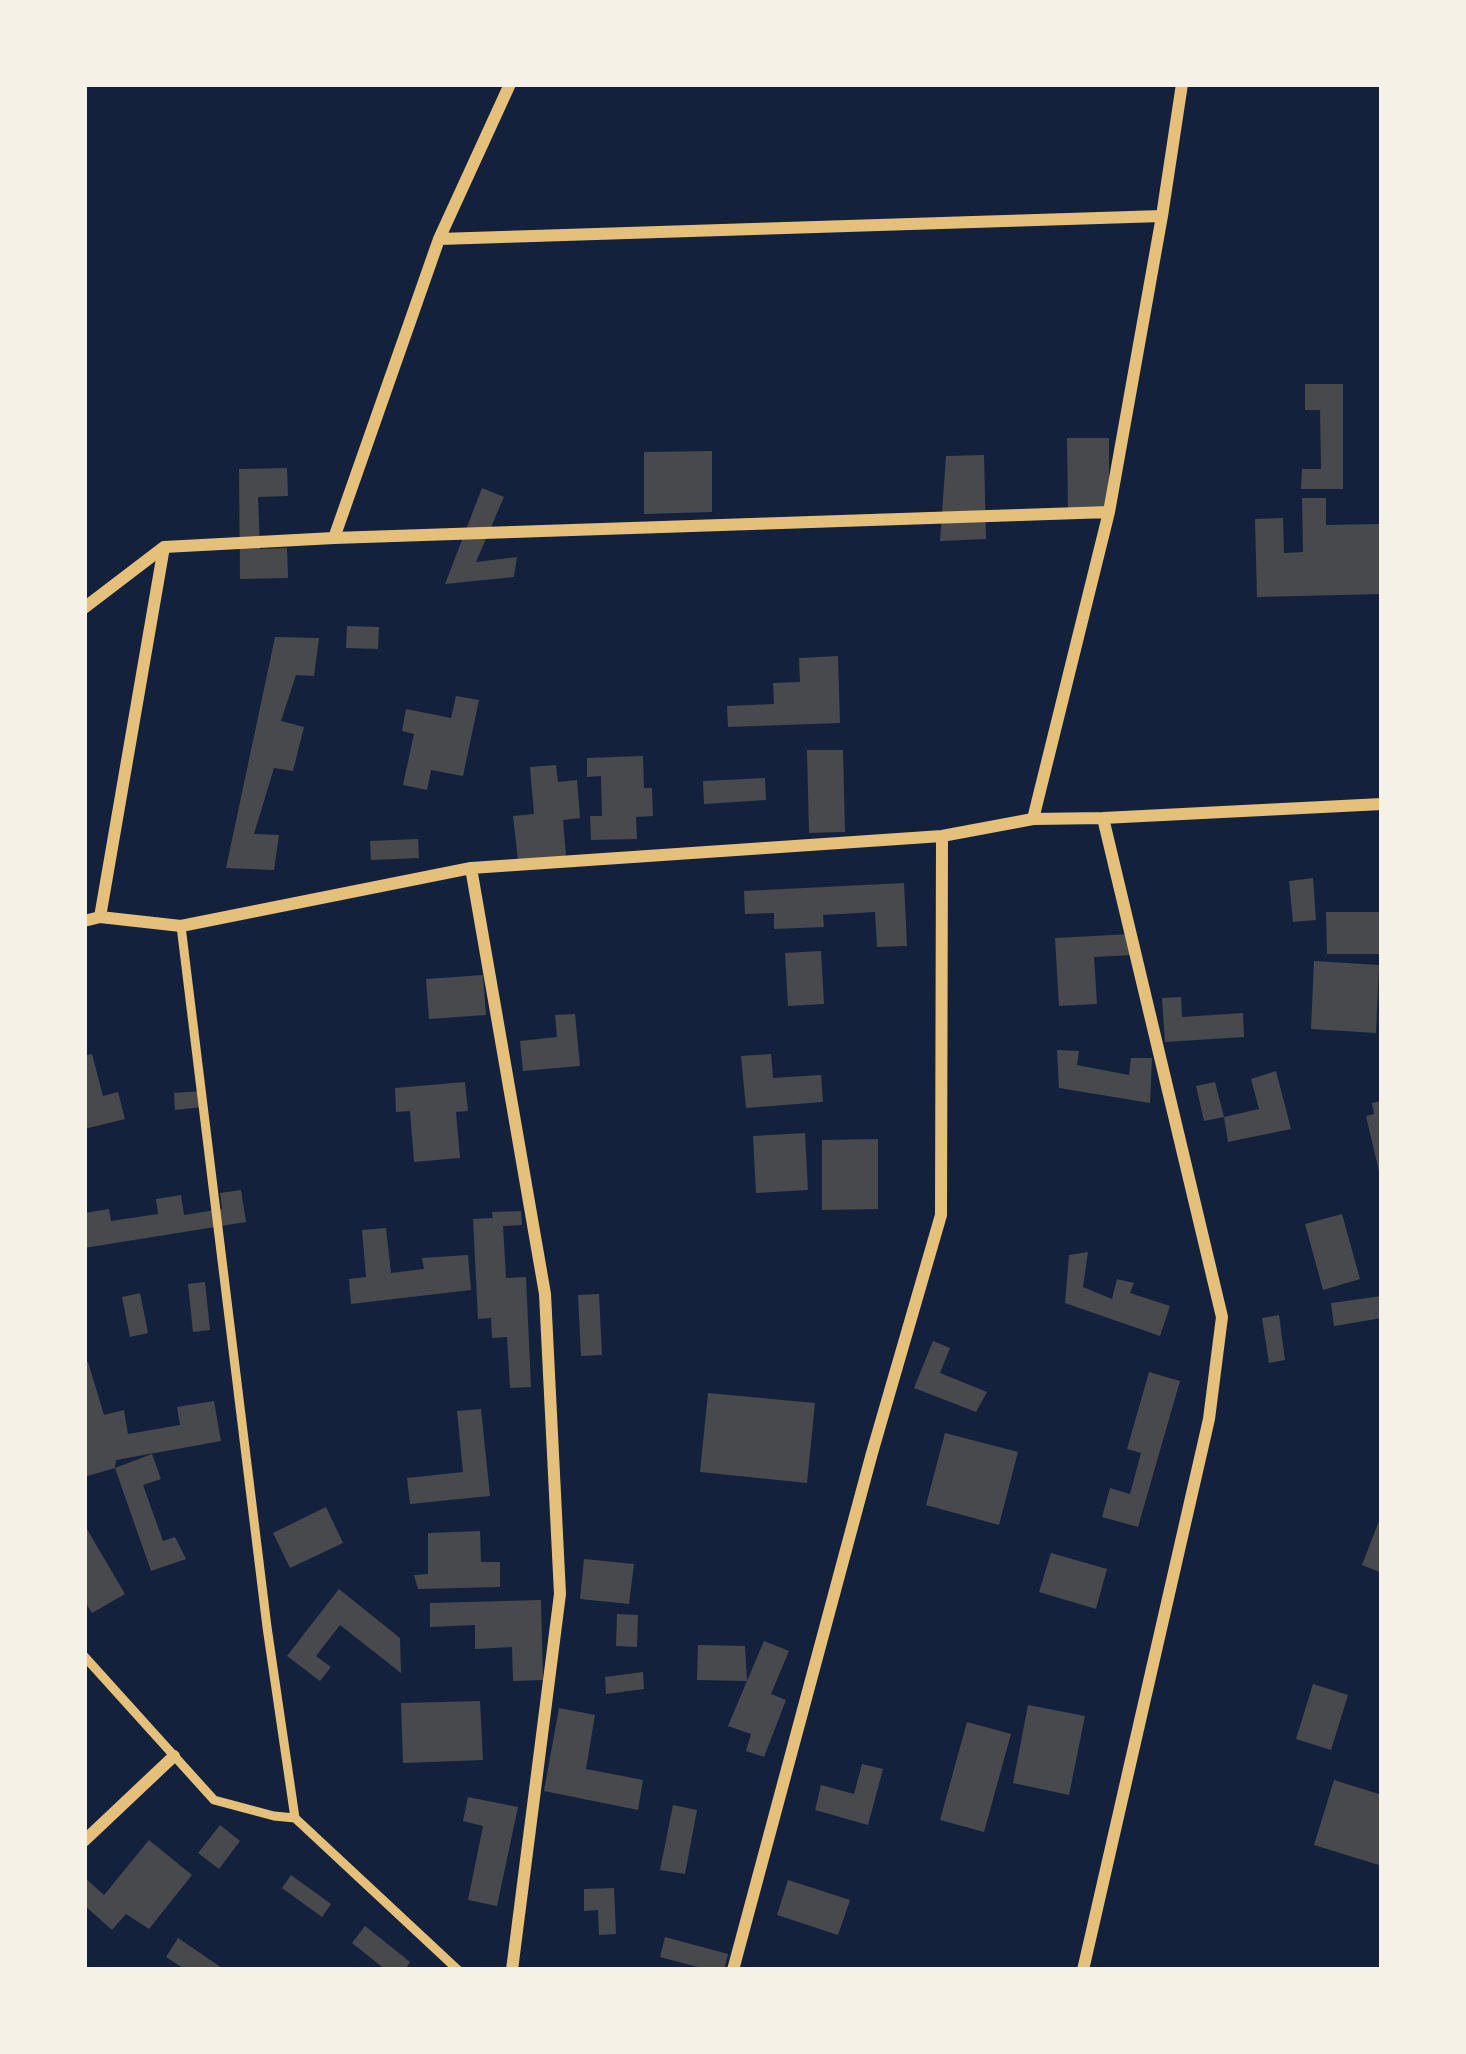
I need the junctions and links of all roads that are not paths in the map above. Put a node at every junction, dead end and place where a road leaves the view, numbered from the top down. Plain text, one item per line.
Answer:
1 (510, 84) edge
2 (1182, 84) edge
3 (1162, 216) junction
4 (439, 239) junction
5 (1109, 512) junction
6 (334, 538) junction
7 (164, 547) junction
8 (84, 608) edge
9 (1382, 804) edge
10 (1102, 818) junction
11 (1033, 819) junction
12 (942, 836) junction
13 (471, 868) junction
14 (100, 917) junction
15 (84, 921) edge
16 (181, 926) junction
17 (84, 1656) edge
18 (174, 1756) junction
19 (296, 1818) junction
20 (84, 1841) edge
21 (458, 1970) edge
22 (512, 1970) edge
23 (733, 1970) edge
24 (1083, 1970) edge

1 - 4 street
2 - 3 street
3 - 4 street
3 - 5 street
4 - 6 street
5 - 6 street
5 - 11 street
6 - 7 street
7 - 8 street
7 - 14 street
9 - 10 street
10 - 11 street
10 - 24 street
11 - 12 street
12 - 13 street
12 - 23 street
13 - 16 street
13 - 22 street
14 - 15 street
14 - 16 street
16 - 19 lane
17 - 18 lane
18 - 19 lane
18 - 20 street
19 - 21 lane

